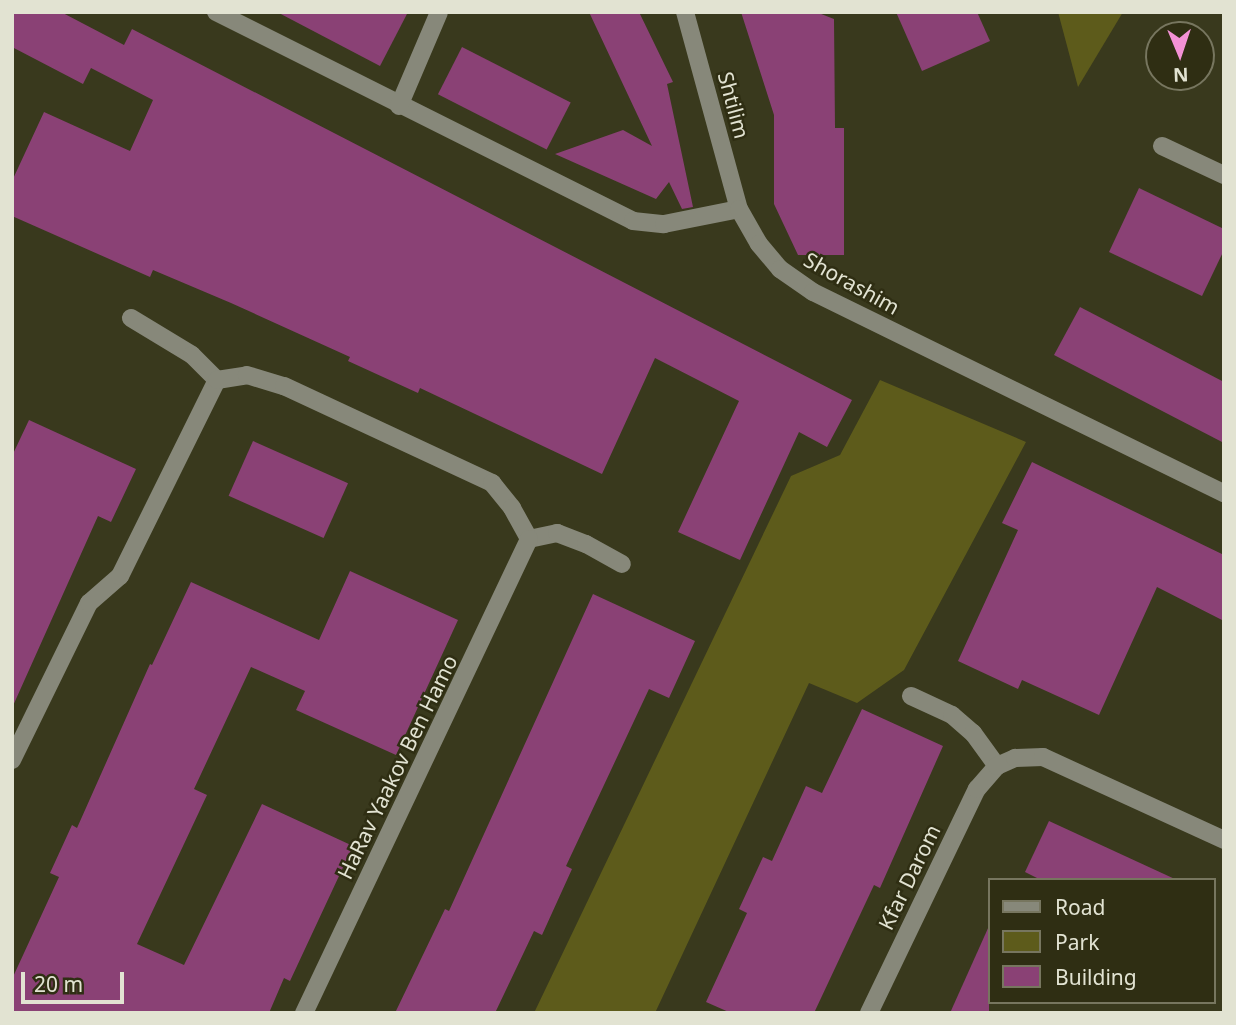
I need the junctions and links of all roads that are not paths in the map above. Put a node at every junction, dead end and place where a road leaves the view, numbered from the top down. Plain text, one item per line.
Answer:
1 (216, 12) edge
2 (439, 12) edge
3 (685, 12) edge
4 (399, 106) junction
5 (1162, 146) dead end
6 (1224, 175) edge
7 (739, 209) junction
8 (131, 318) dead end
9 (217, 380) junction
10 (1224, 493) edge
11 (529, 539) junction
12 (622, 564) dead end
13 (911, 695) dead end
14 (12, 760) edge
15 (997, 766) junction
16 (1224, 840) edge
17 (304, 1013) edge
18 (869, 1013) edge

1 - 4 street
2 - 4 street
3 - 7 street, Shtilim
4 - 7 street
5 - 6 street
7 - 10 street, Shorashim
8 - 9 street
9 - 11 street
9 - 14 street
11 - 12 street
11 - 17 street, HaRav Yaakov Ben Hamo
13 - 15 street
15 - 16 street
15 - 18 street, Kfar Darom

